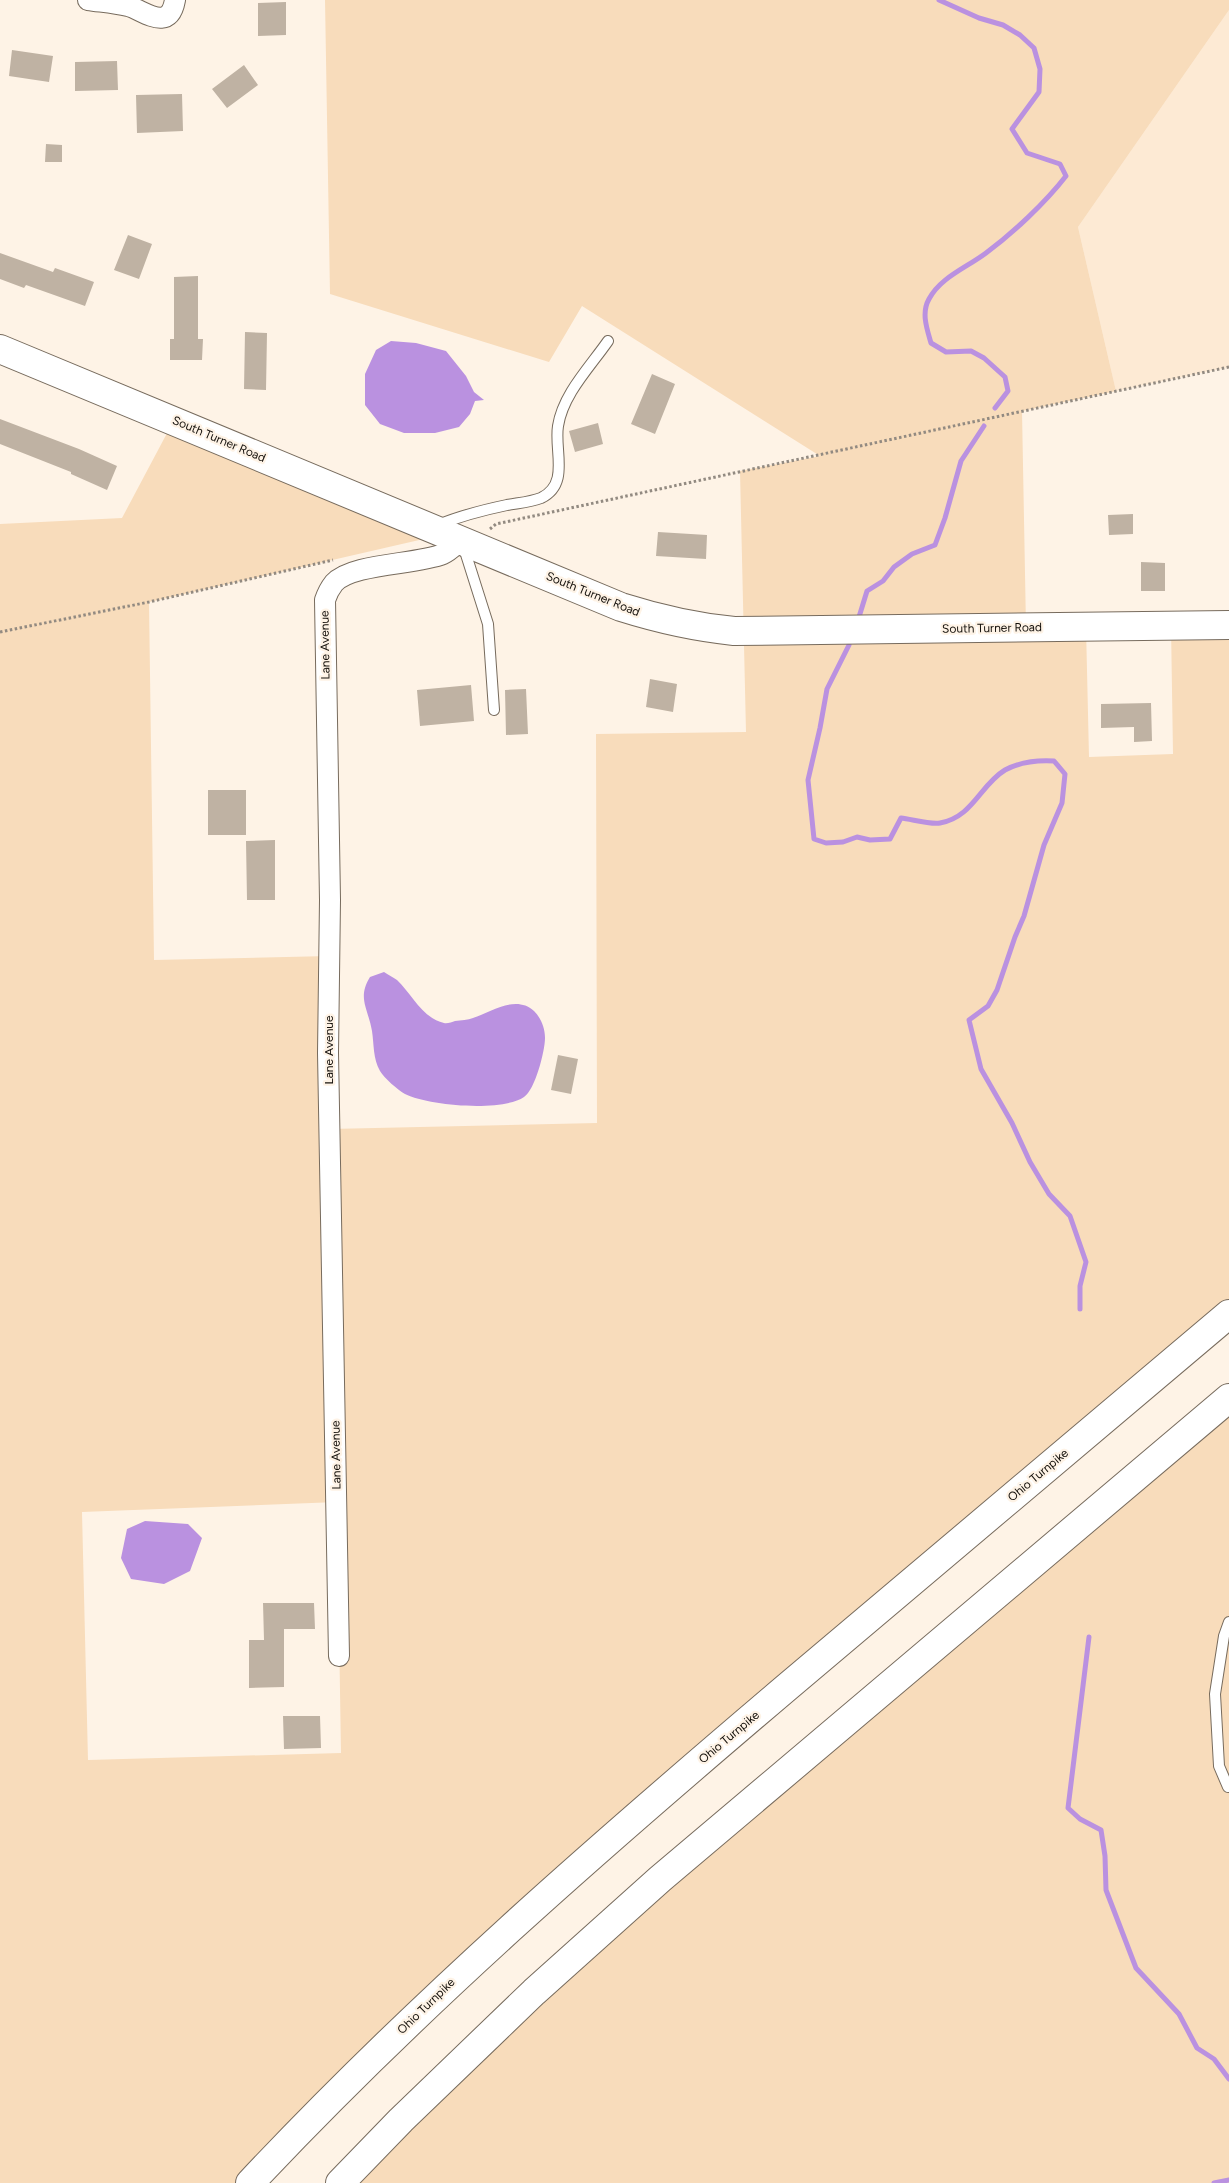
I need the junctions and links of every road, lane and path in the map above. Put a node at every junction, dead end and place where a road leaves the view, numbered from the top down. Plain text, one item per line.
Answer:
1 (88, 0) edge
2 (175, 0) edge
3 (608, 341) dead end
4 (0, 349) edge
5 (1229, 367) edge
6 (496, 524) dead end
7 (432, 528) junction
8 (461, 540) junction
9 (339, 559) dead end
10 (1229, 625) edge
11 (0, 632) edge
12 (494, 710) dead end
13 (1229, 1314) edge
14 (1229, 1398) edge
15 (1229, 1622) edge
16 (339, 1656) dead end
17 (1228, 1787) edge
18 (250, 2183) edge
19 (340, 2183) edge

1 - 2 street
3 - 7 lane
4 - 7 main road, South Turner Road
5 - 6 path
7 - 8 main road, South Turner Road
8 - 10 main road, South Turner Road
8 - 12 lane
8 - 16 street, Lane Avenue
9 - 11 path
13 - 18 main road, Ohio Turnpike
14 - 19 main road
15 - 17 lane

